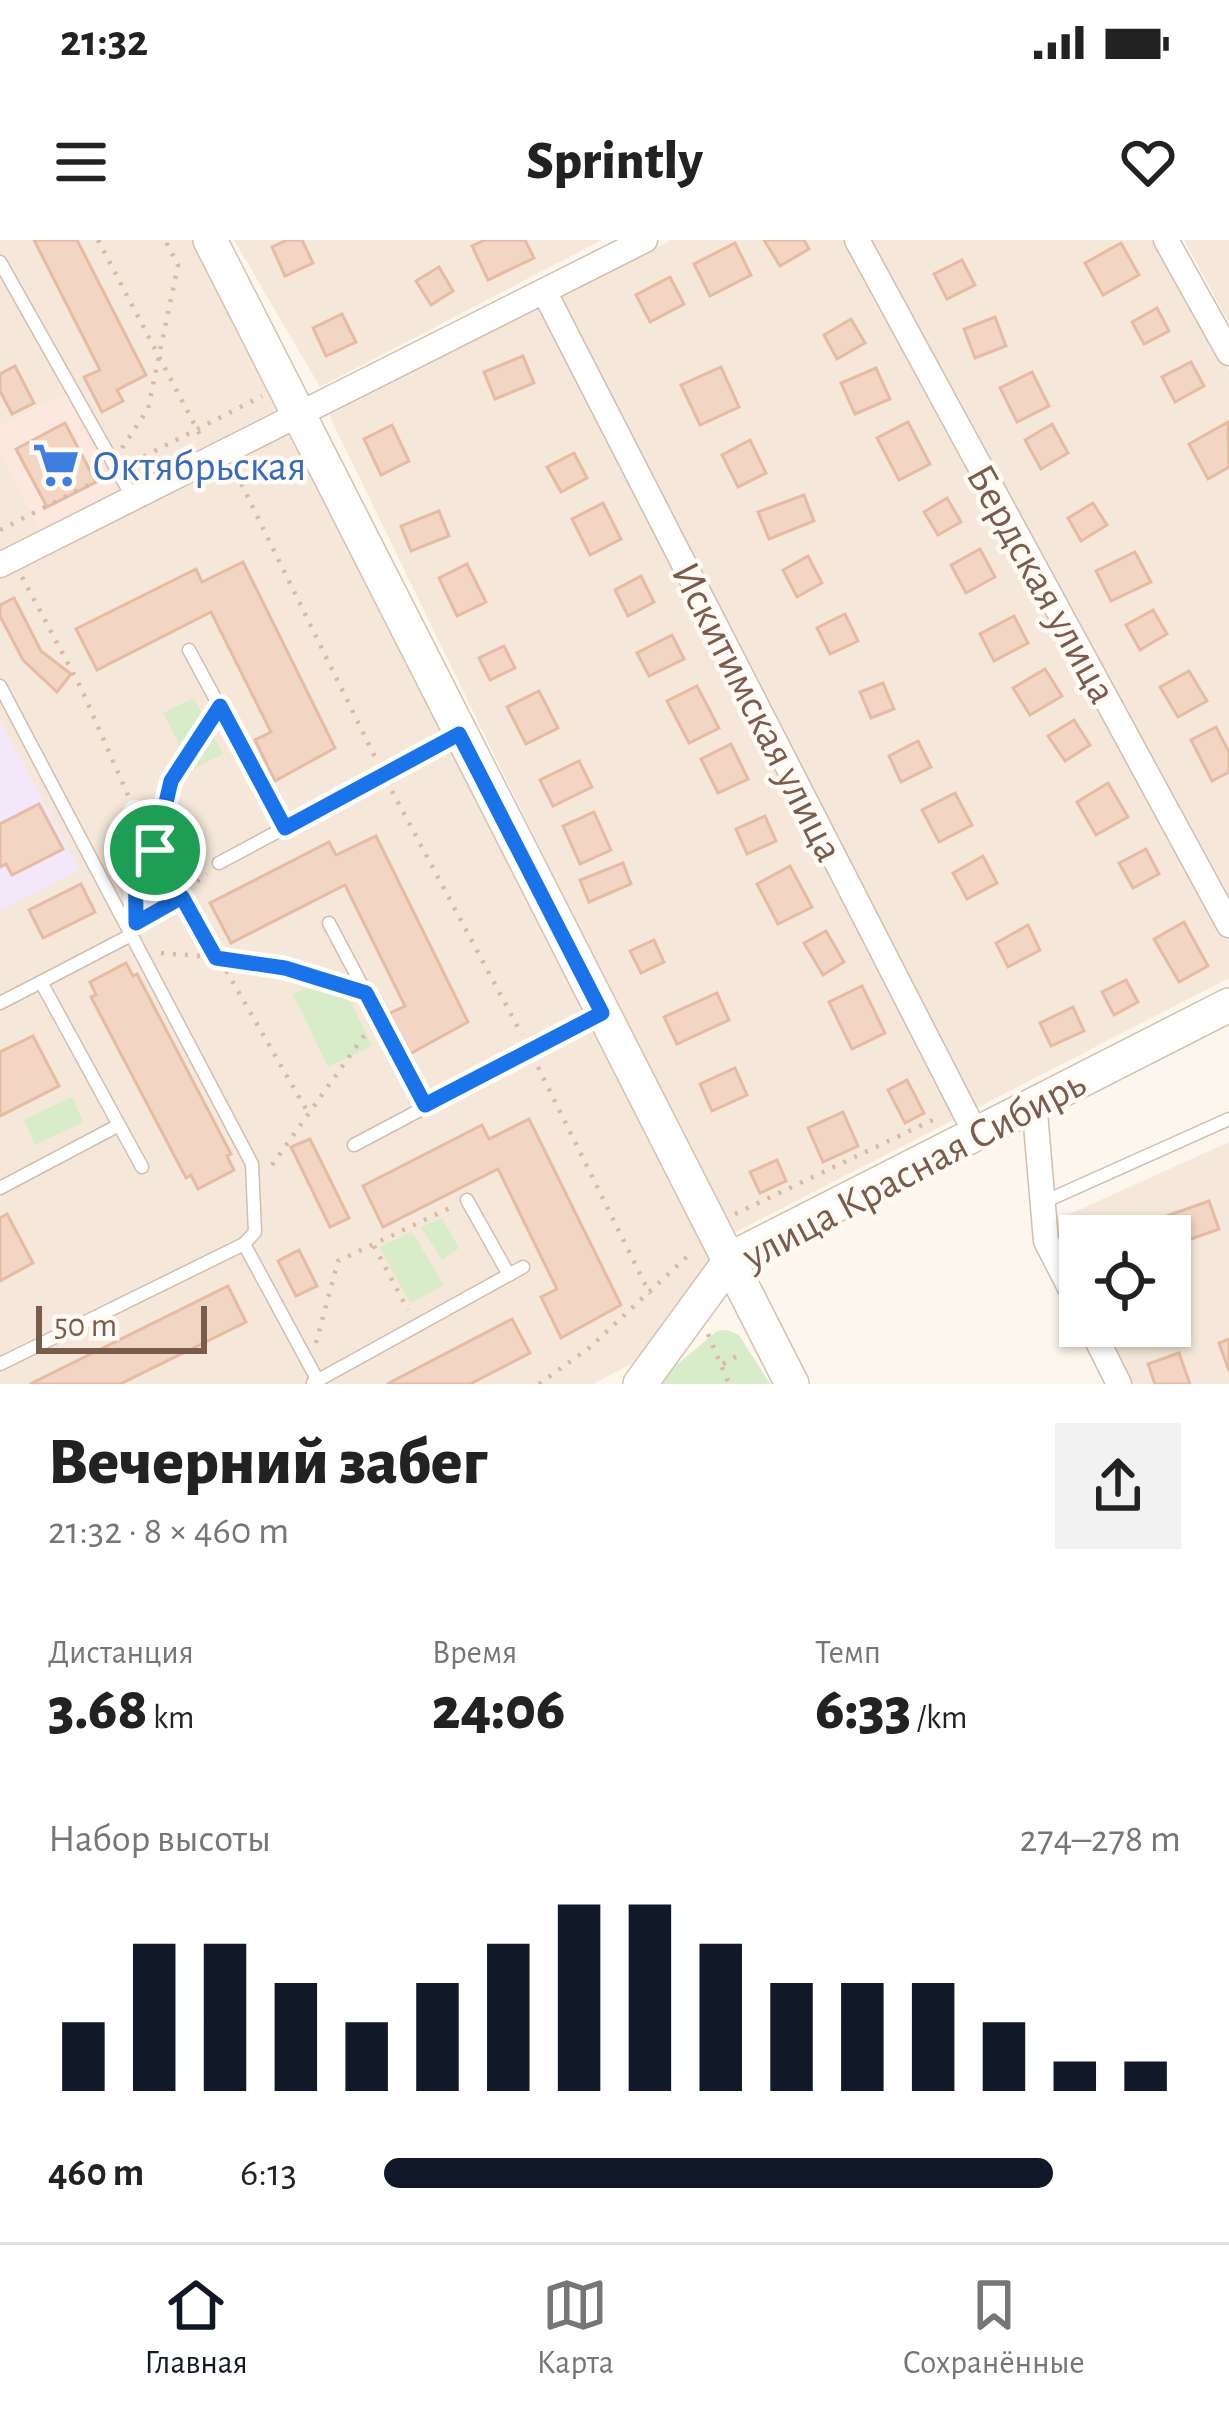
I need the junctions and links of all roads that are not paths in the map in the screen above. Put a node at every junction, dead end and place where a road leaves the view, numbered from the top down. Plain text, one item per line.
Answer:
1 (210, 240) edge
2 (645, 240) edge
3 (857, 240) edge
4 (1166, 240) edge
5 (0, 262) edge
6 (544, 291) junction
7 (1229, 353) edge
8 (295, 415) junction
9 (133, 498) junction
10 (6, 562) edge
11 (189, 650) dead end
12 (0, 686) edge
13 (459, 734) junction
14 (285, 828) junction
15 (220, 863) road end
16 (329, 922) dead end
17 (1229, 926) edge
18 (135, 942) junction
19 (41, 982) junction
20 (0, 1003) edge
21 (1229, 1005) edge
22 (602, 1013) junction
23 (1034, 1101) junction
24 (425, 1105) junction
25 (1229, 1119) edge
26 (963, 1122) junction
27 (119, 1125) junction
28 (354, 1145) dead end
29 (142, 1167) dead end
30 (0, 1188) edge
31 (467, 1200) road end
32 (1046, 1201) junction
33 (244, 1244) junction
34 (732, 1258) junction
35 (1059, 1266) edge
36 (524, 1267) dead end
37 (508, 1275) junction
38 (1100, 1347) edge
39 (0, 1364) edge
40 (315, 1382) edge
41 (640, 1384) edge
42 (793, 1384) edge
43 (1119, 1384) edge

1 - 8 street
2 - 6 street
3 - 17 street, Бердская улица
4 - 7 street
5 - 9 lane
6 - 8 street
6 - 26 street, Искитимская улица
8 - 9 street
8 - 13 street
9 - 10 street
11 - 14 lane
12 - 18 lane
13 - 14 lane
13 - 22 street
14 - 15 lane
16 - 24 lane
18 - 19 lane
18 - 33 lane
19 - 20 lane
19 - 27 lane
21 - 23 street, улица Красная Сибирь
22 - 24 lane
22 - 34 street
23 - 26 street, улица Красная Сибирь
23 - 32 street
24 - 28 lane
25 - 32 lane
26 - 34 street, улица Красная Сибирь
27 - 29 lane
27 - 30 lane
31 - 37 lane
32 - 35 street
33 - 39 lane
33 - 40 lane
34 - 41 street, улица Красная Сибирь
34 - 42 street
36 - 37 lane
37 - 40 lane
38 - 43 street

